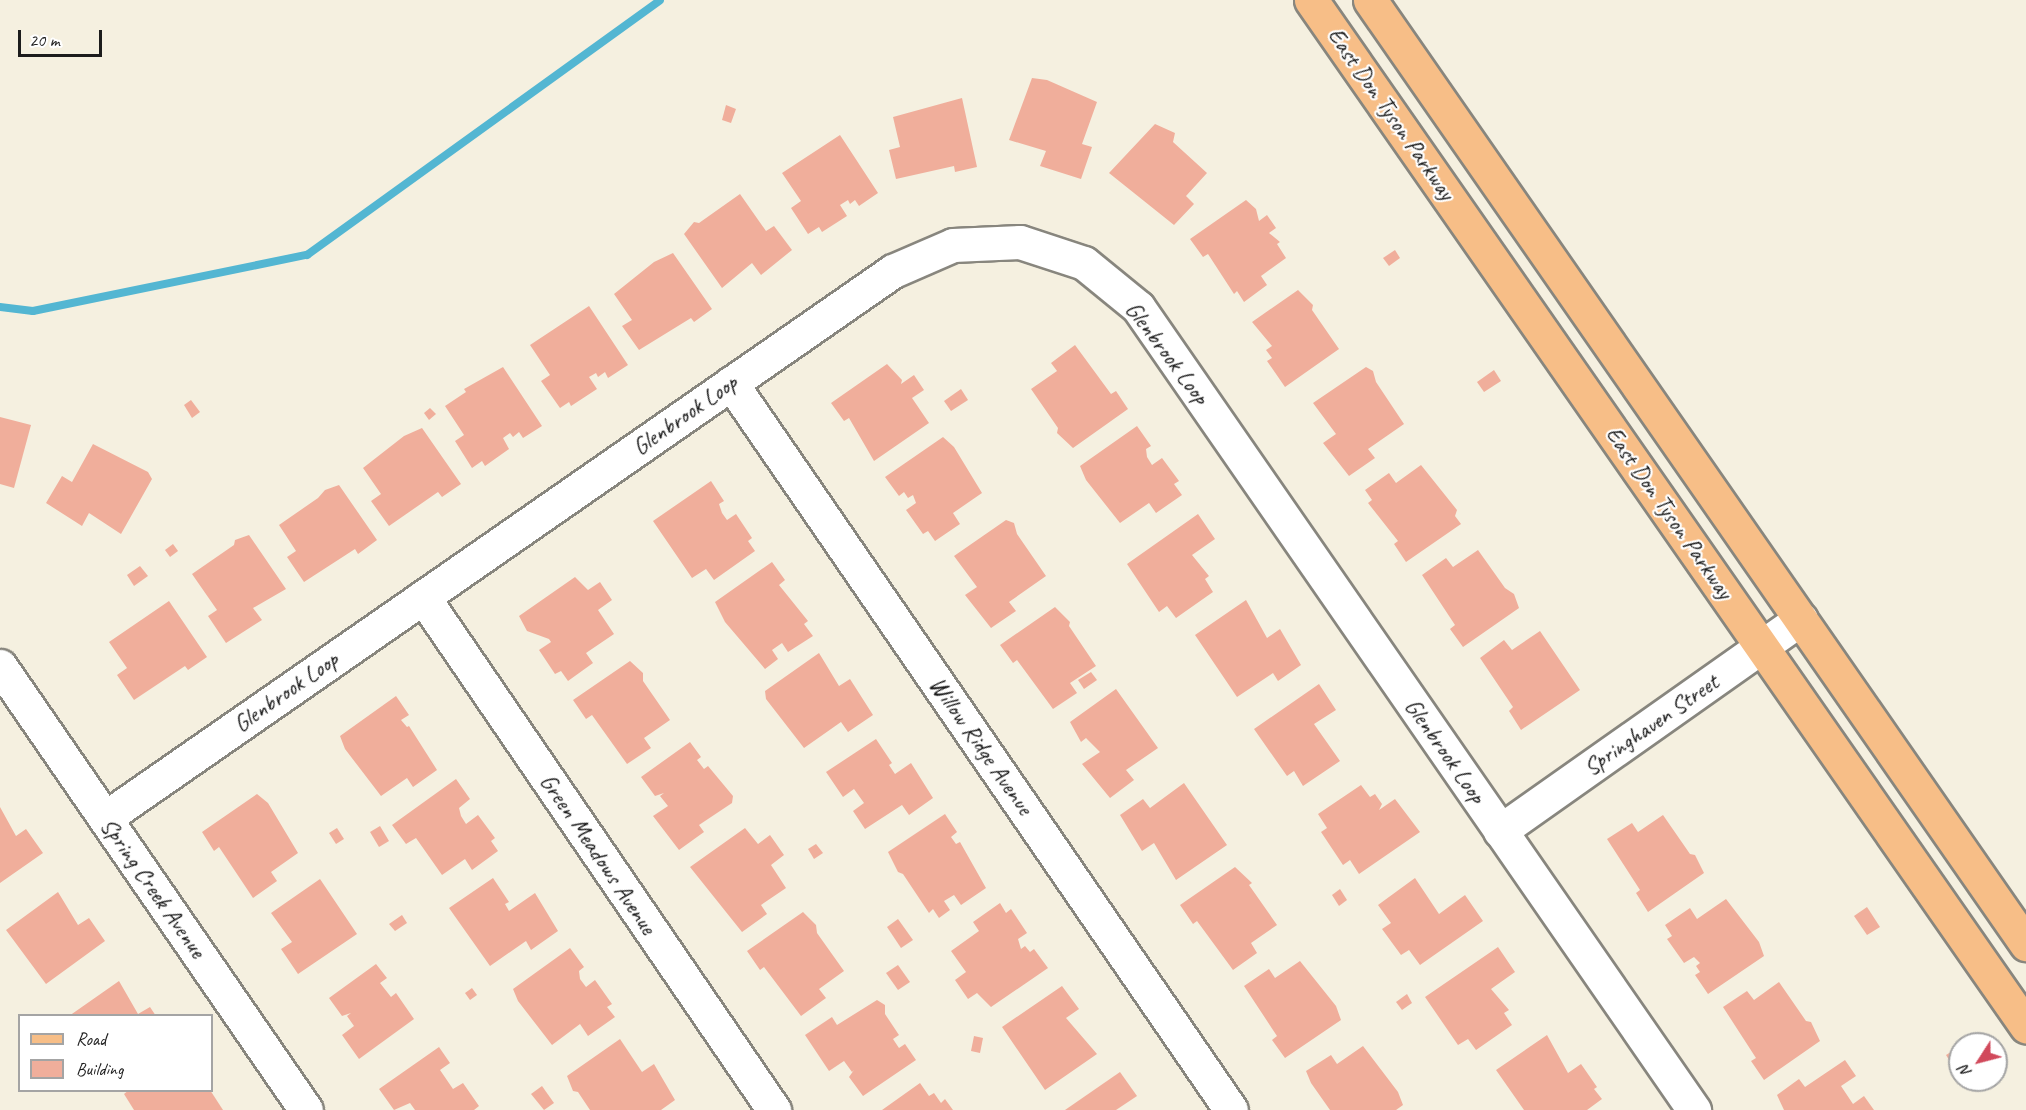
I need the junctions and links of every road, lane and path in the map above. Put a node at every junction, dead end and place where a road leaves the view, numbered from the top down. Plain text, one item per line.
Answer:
1 (1311, 0) edge
2 (1370, 0) edge
3 (731, 383) junction
4 (423, 597) junction
5 (1801, 619) junction
6 (1762, 646) junction
7 (0, 666) edge
8 (105, 818) junction
9 (1500, 831) junction
10 (2026, 944) edge
11 (2026, 1026) edge
12 (306, 1110) edge
13 (774, 1110) edge
14 (1231, 1110) edge
15 (1694, 1110) edge

1 - 6 main road, East Don Tyson Parkway
2 - 5 main road, East Don Tyson Parkway
3 - 4 street, Glenbrook Loop
3 - 9 street, Glenbrook Loop
3 - 14 street, Willow Ridge Avenue
4 - 8 street, Glenbrook Loop
4 - 13 street, Green Meadows Avenue
5 - 6 street, Springhaven Street
5 - 10 main road, East Don Tyson Parkway
6 - 9 street, Springhaven Street
6 - 11 main road, East Don Tyson Parkway
7 - 8 street, Spring Creek Avenue
8 - 12 street, Spring Creek Avenue
9 - 15 street, Glenbrook Loop

